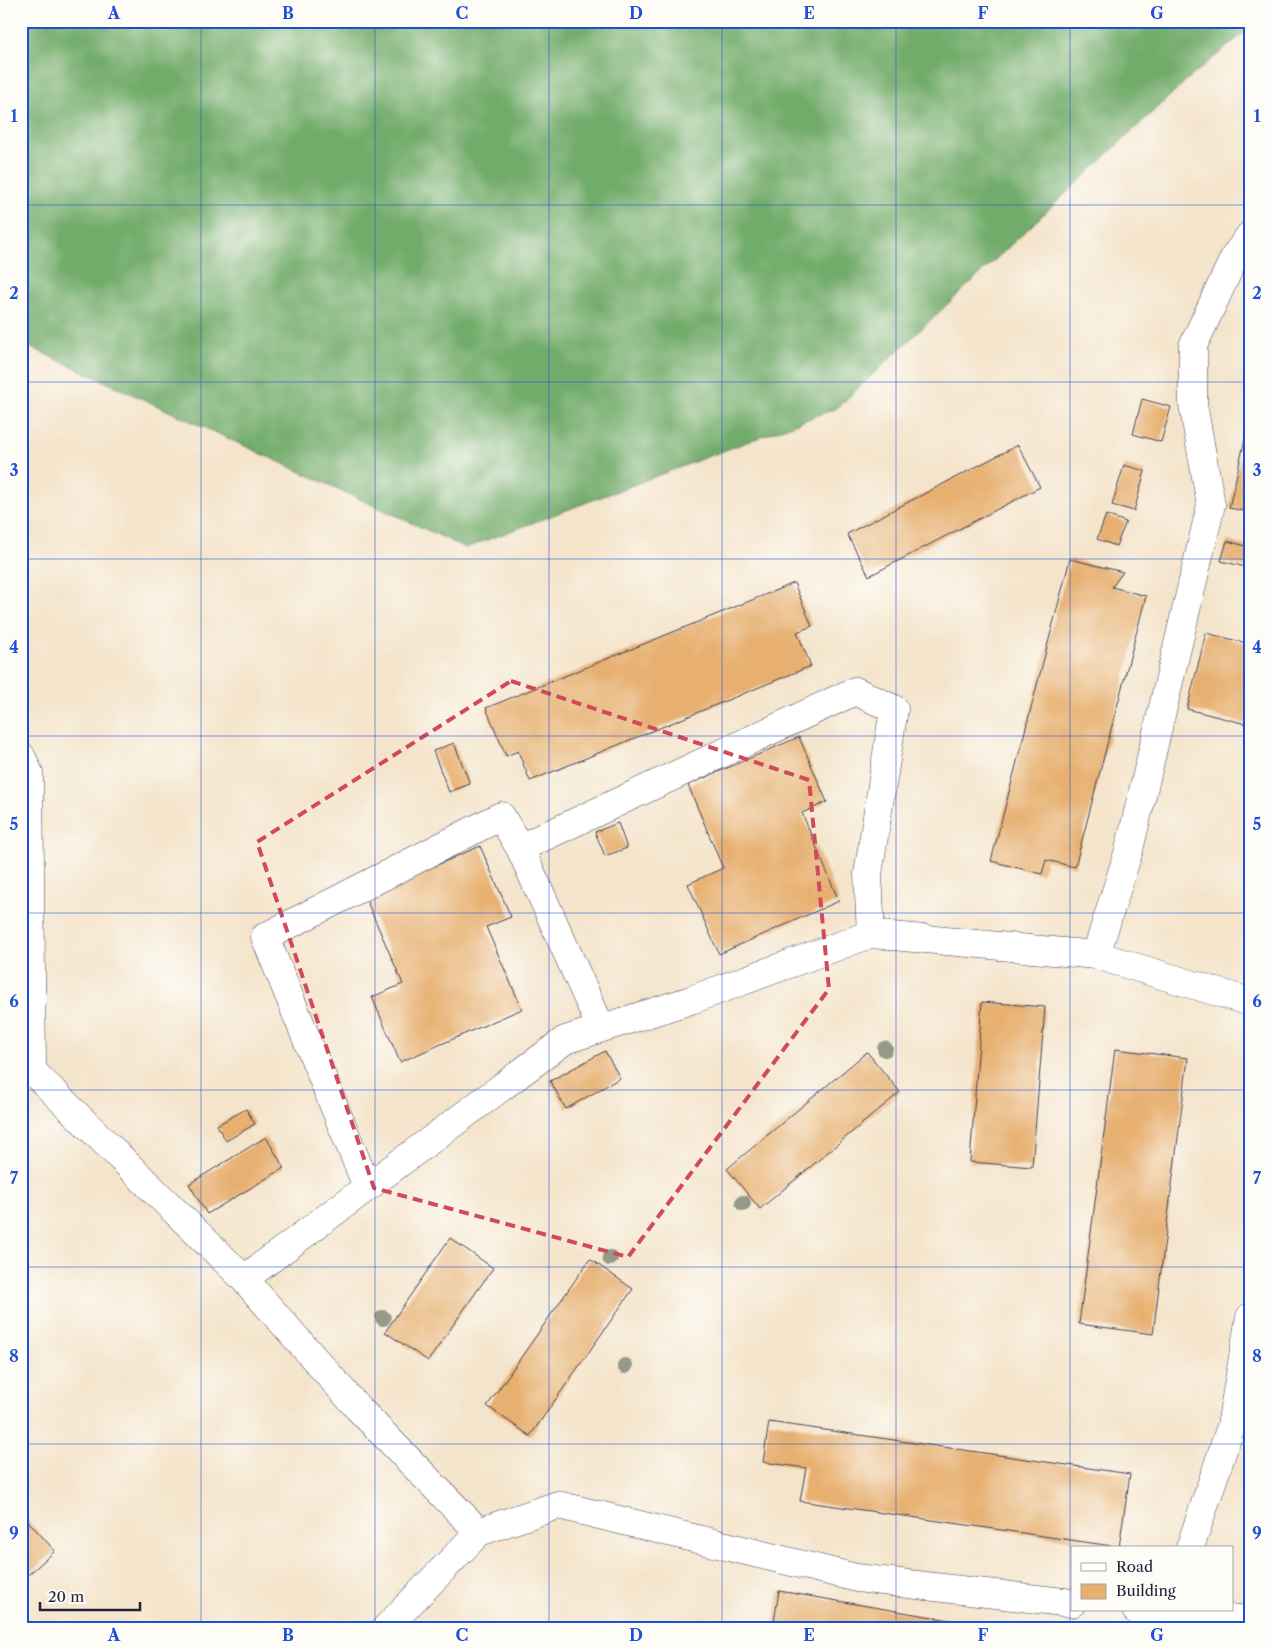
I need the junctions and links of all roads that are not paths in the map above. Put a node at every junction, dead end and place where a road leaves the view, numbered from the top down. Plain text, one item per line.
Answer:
1 (1250, 235) edge
2 (21, 756) edge
3 (520, 848) junction
4 (871, 934) junction
5 (1096, 956) junction
6 (1250, 1002) edge
7 (601, 1028) junction
8 (27, 1065) edge
9 (367, 1187) junction
10 (244, 1279) junction
11 (1250, 1317) edge
12 (479, 1532) junction
13 (1191, 1546) edge
14 (1071, 1603) edge
15 (1145, 1612) edge
16 (1168, 1617) edge
17 (1250, 1620) edge
18 (386, 1628) edge

1 - 5 lane
2 - 8 lane
3 - 4 lane
3 - 7 lane
3 - 9 lane
4 - 5 lane
4 - 7 lane
5 - 6 lane
7 - 9 lane
8 - 10 lane
9 - 10 lane
10 - 12 lane
11 - 13 lane
12 - 14 lane
12 - 18 lane
15 - 16 lane
16 - 17 lane

